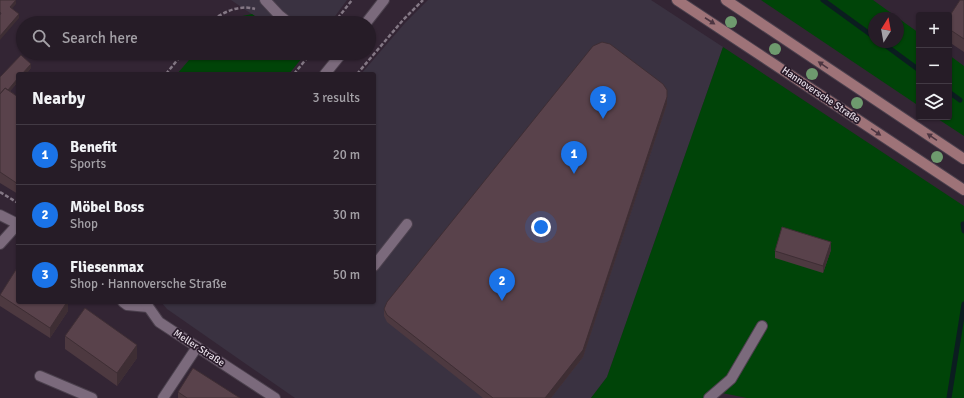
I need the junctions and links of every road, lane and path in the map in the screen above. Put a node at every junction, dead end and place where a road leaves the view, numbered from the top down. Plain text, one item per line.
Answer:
1 (265, 0) edge
2 (352, 0) edge
3 (384, 0) edge
4 (423, 0) edge
5 (677, 0) edge
6 (726, 0) edge
7 (220, 16) edge
8 (278, 16) joint
9 (339, 16) edge
10 (371, 16) edge
11 (376, 52) edge
12 (177, 60) edge
13 (305, 60) edge
14 (334, 60) edge
15 (369, 60) edge
16 (168, 72) edge
17 (296, 72) edge
18 (326, 72) edge
19 (359, 72) edge
20 (964, 159) edge
21 (964, 190) edge
22 (0, 192) edge
23 (16, 202) edge
24 (0, 215) edge
25 (16, 223) edge
26 (407, 224) dead end
27 (16, 226) edge
28 (0, 244) edge
29 (376, 263) edge
30 (126, 304) edge
31 (146, 305) edge
32 (762, 326) dead end
33 (197, 347) junction
34 (40, 376) dead end
35 (92, 398) edge
36 (162, 398) edge
37 (275, 398) edge
38 (710, 398) edge

1 - 8 street
2 - 9 path
3 - 10 street
4 - 11 path
5 -> 21 main road, Hannoversche Straße
20 -> 6 main road
7 - 8 path
12 - 16 path
13 - 17 path
14 - 18 street
15 - 19 path
22 - 23 path
24 - 25 street
26 - 29 street
27 - 28 street
30 - 31 street, Meller Straße
31 - 33 street, Meller Straße
32 - 38 street
33 - 36 street
33 - 37 street, Meller Straße
34 - 35 street

